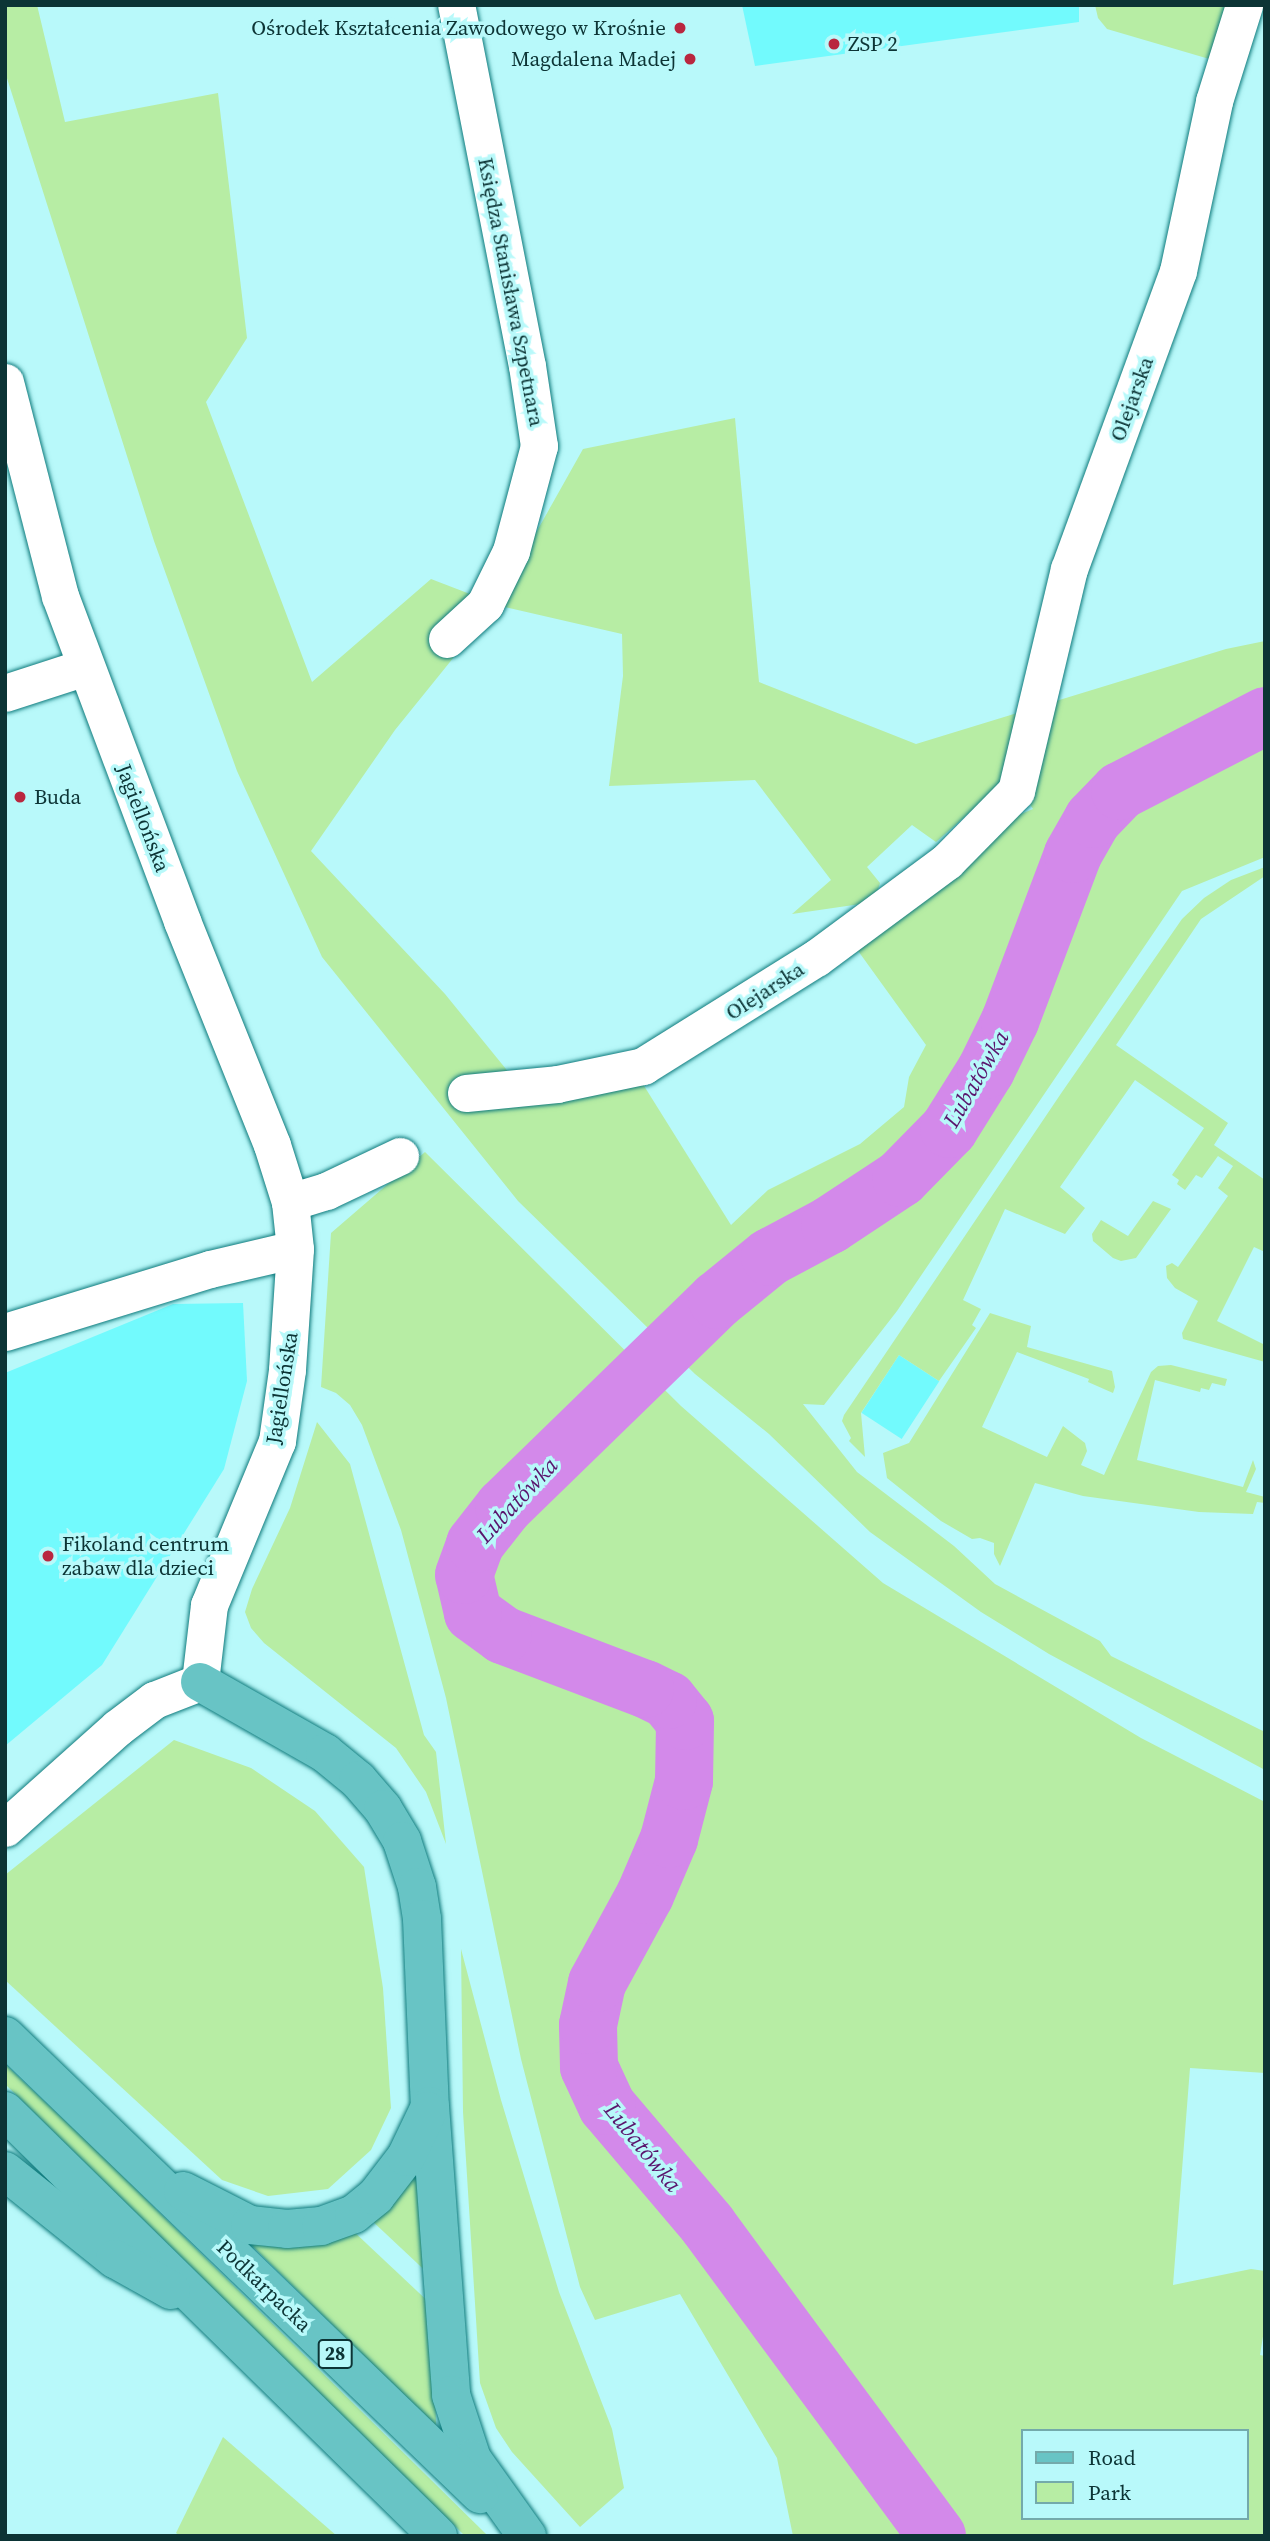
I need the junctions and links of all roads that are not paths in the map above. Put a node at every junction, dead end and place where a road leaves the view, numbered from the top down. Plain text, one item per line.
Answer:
1 (456, 5) edge
2 (1244, 5) edge
3 (5, 382) edge
4 (12, 432) edge
5 (447, 639) dead end
6 (85, 667) junction
7 (5, 693) edge
8 (466, 1093) dead end
9 (400, 1156) dead end
10 (290, 1202) junction
11 (295, 1249) junction
12 (5, 1332) edge
13 (200, 1682) junction
14 (5, 1828) edge
15 (5, 2036) edge
16 (430, 2106) junction
17 (5, 2111) edge
18 (5, 2171) edge
19 (146, 2172) junction
20 (216, 2314) junction
21 (438, 2536) edge
22 (525, 2536) edge

1 - 5 street, Księdza Stanisława Szpetnara
2 - 8 street, Olejarska
3 - 4 street, Jagiellońska
4 - 6 street, Jagiellońska
6 - 7 street
6 - 10 street, Jagiellońska
9 - 10 street
10 - 11 street, Jagiellońska
11 - 12 street
11 - 13 street, Jagiellońska
13 - 14 street
13 - 16 main road
15 - 19 main road, Podkarpacka / 28
16 - 19 main road
16 - 22 main road
17 - 20 main road
18 - 20 main road
19 - 22 main road, Podkarpacka / 28
20 - 21 main road

